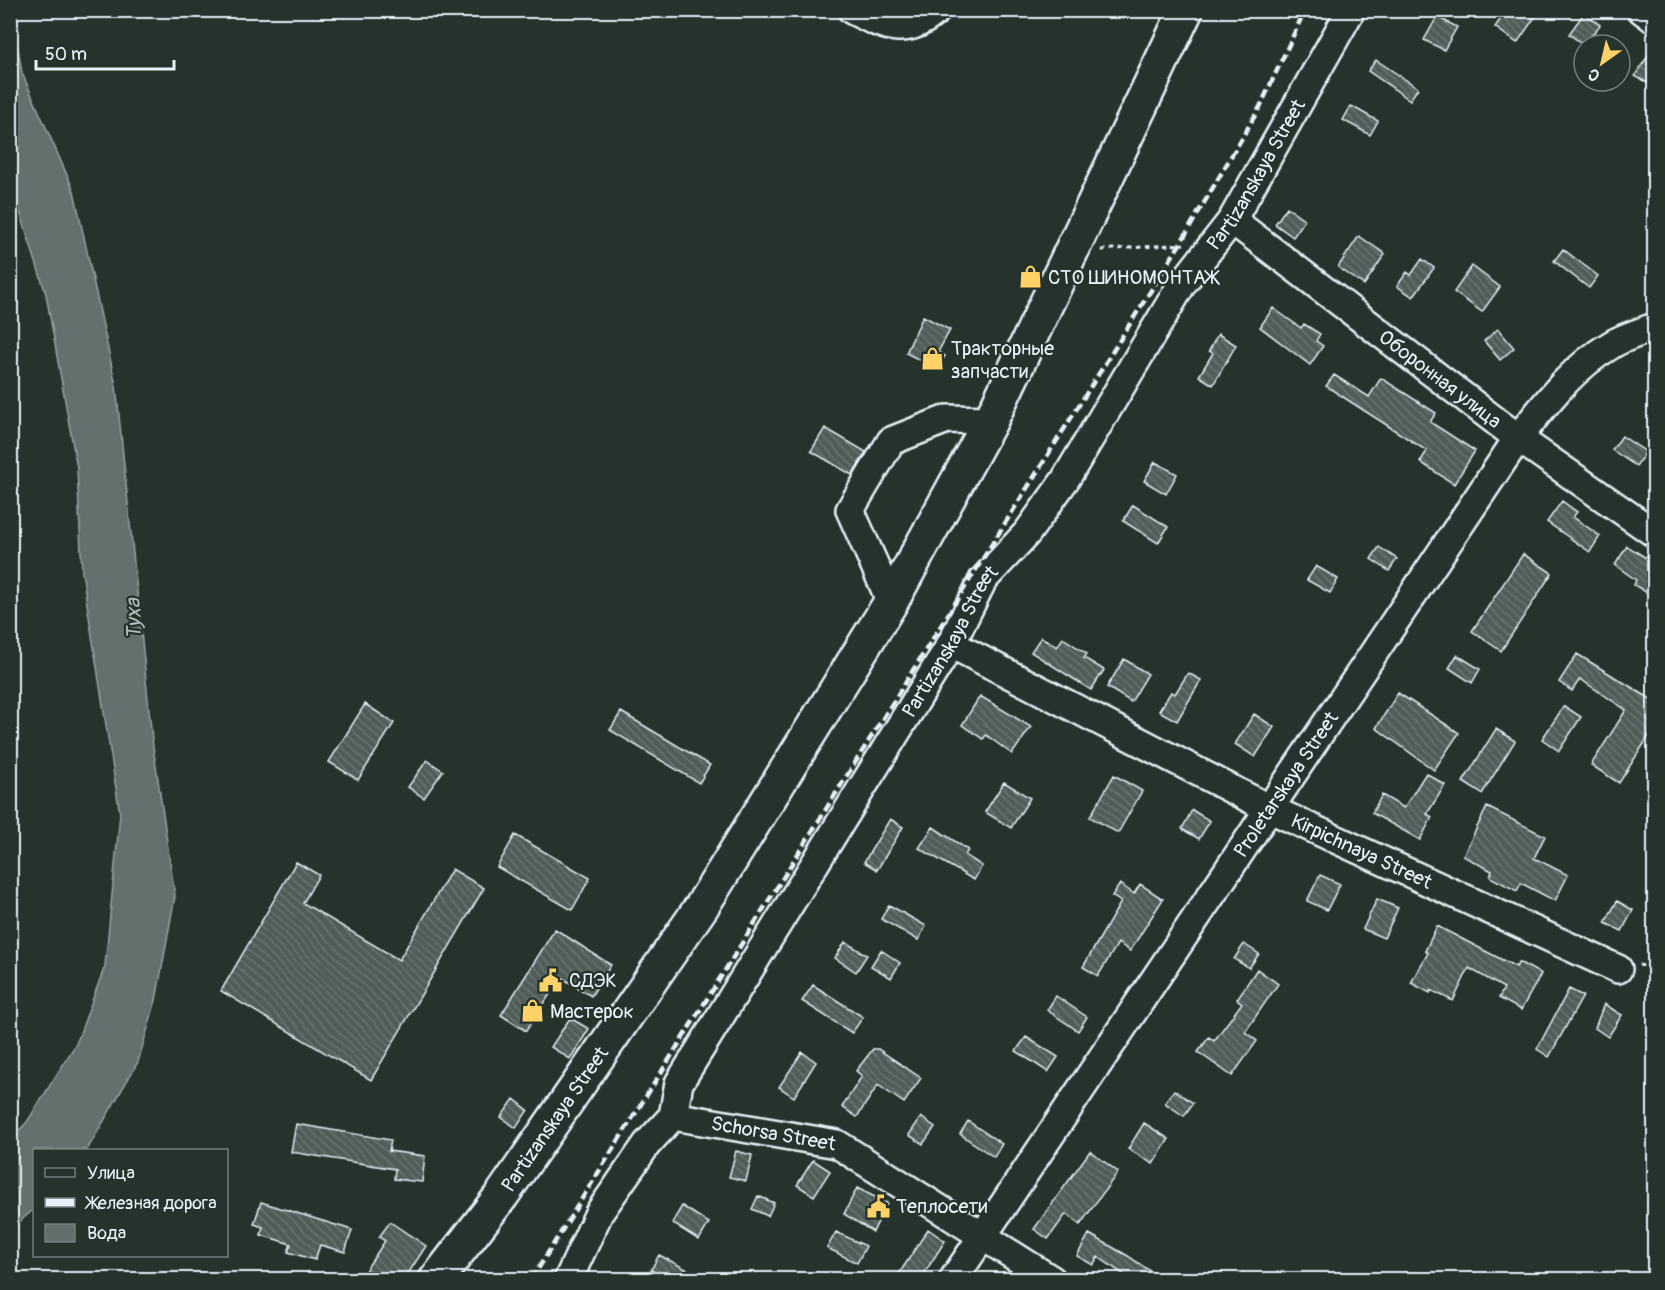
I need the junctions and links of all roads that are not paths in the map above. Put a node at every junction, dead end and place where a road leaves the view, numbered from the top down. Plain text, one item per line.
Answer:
1 (852, 10) edge
2 (937, 10) edge
3 (1186, 10) edge
4 (1351, 10) edge
5 (1642, 10) edge
6 (1654, 19) edge
7 (1232, 220) junction
8 (1654, 327) edge
9 (991, 420) junction
10 (1518, 438) junction
11 (1654, 533) edge
12 (891, 602) junction
13 (951, 644) junction
14 (1268, 808) junction
15 (1618, 969) dead end
16 (673, 1116) junction
17 (984, 1234) junction
18 (436, 1280) edge
19 (568, 1280) edge
20 (953, 1280) edge
21 (1052, 1280) edge

1 - 2 street
3 - 9 main road, Partizanskaya Street
4 - 7 street, Partizanskaya Street
5 - 6 street
7 - 10 street, Оборонная улица
7 - 13 street, Partizanskaya Street
8 - 10 street, Proletarskaya Street
9 - 12 main road, Partizanskaya Street
9 - 12 street
10 - 11 street, Оборонная улица
10 - 14 street, Proletarskaya Street
12 - 18 main road, Partizanskaya Street
13 - 14 street, Kirpichnaya Street
13 - 16 street, Partizanskaya Street
14 - 15 street, Kirpichnaya Street
14 - 17 street, Proletarskaya Street
16 - 17 street, Schorsa Street
16 - 19 street
17 - 20 street, Proletarskaya Street
17 - 21 street, Schorsa Street

